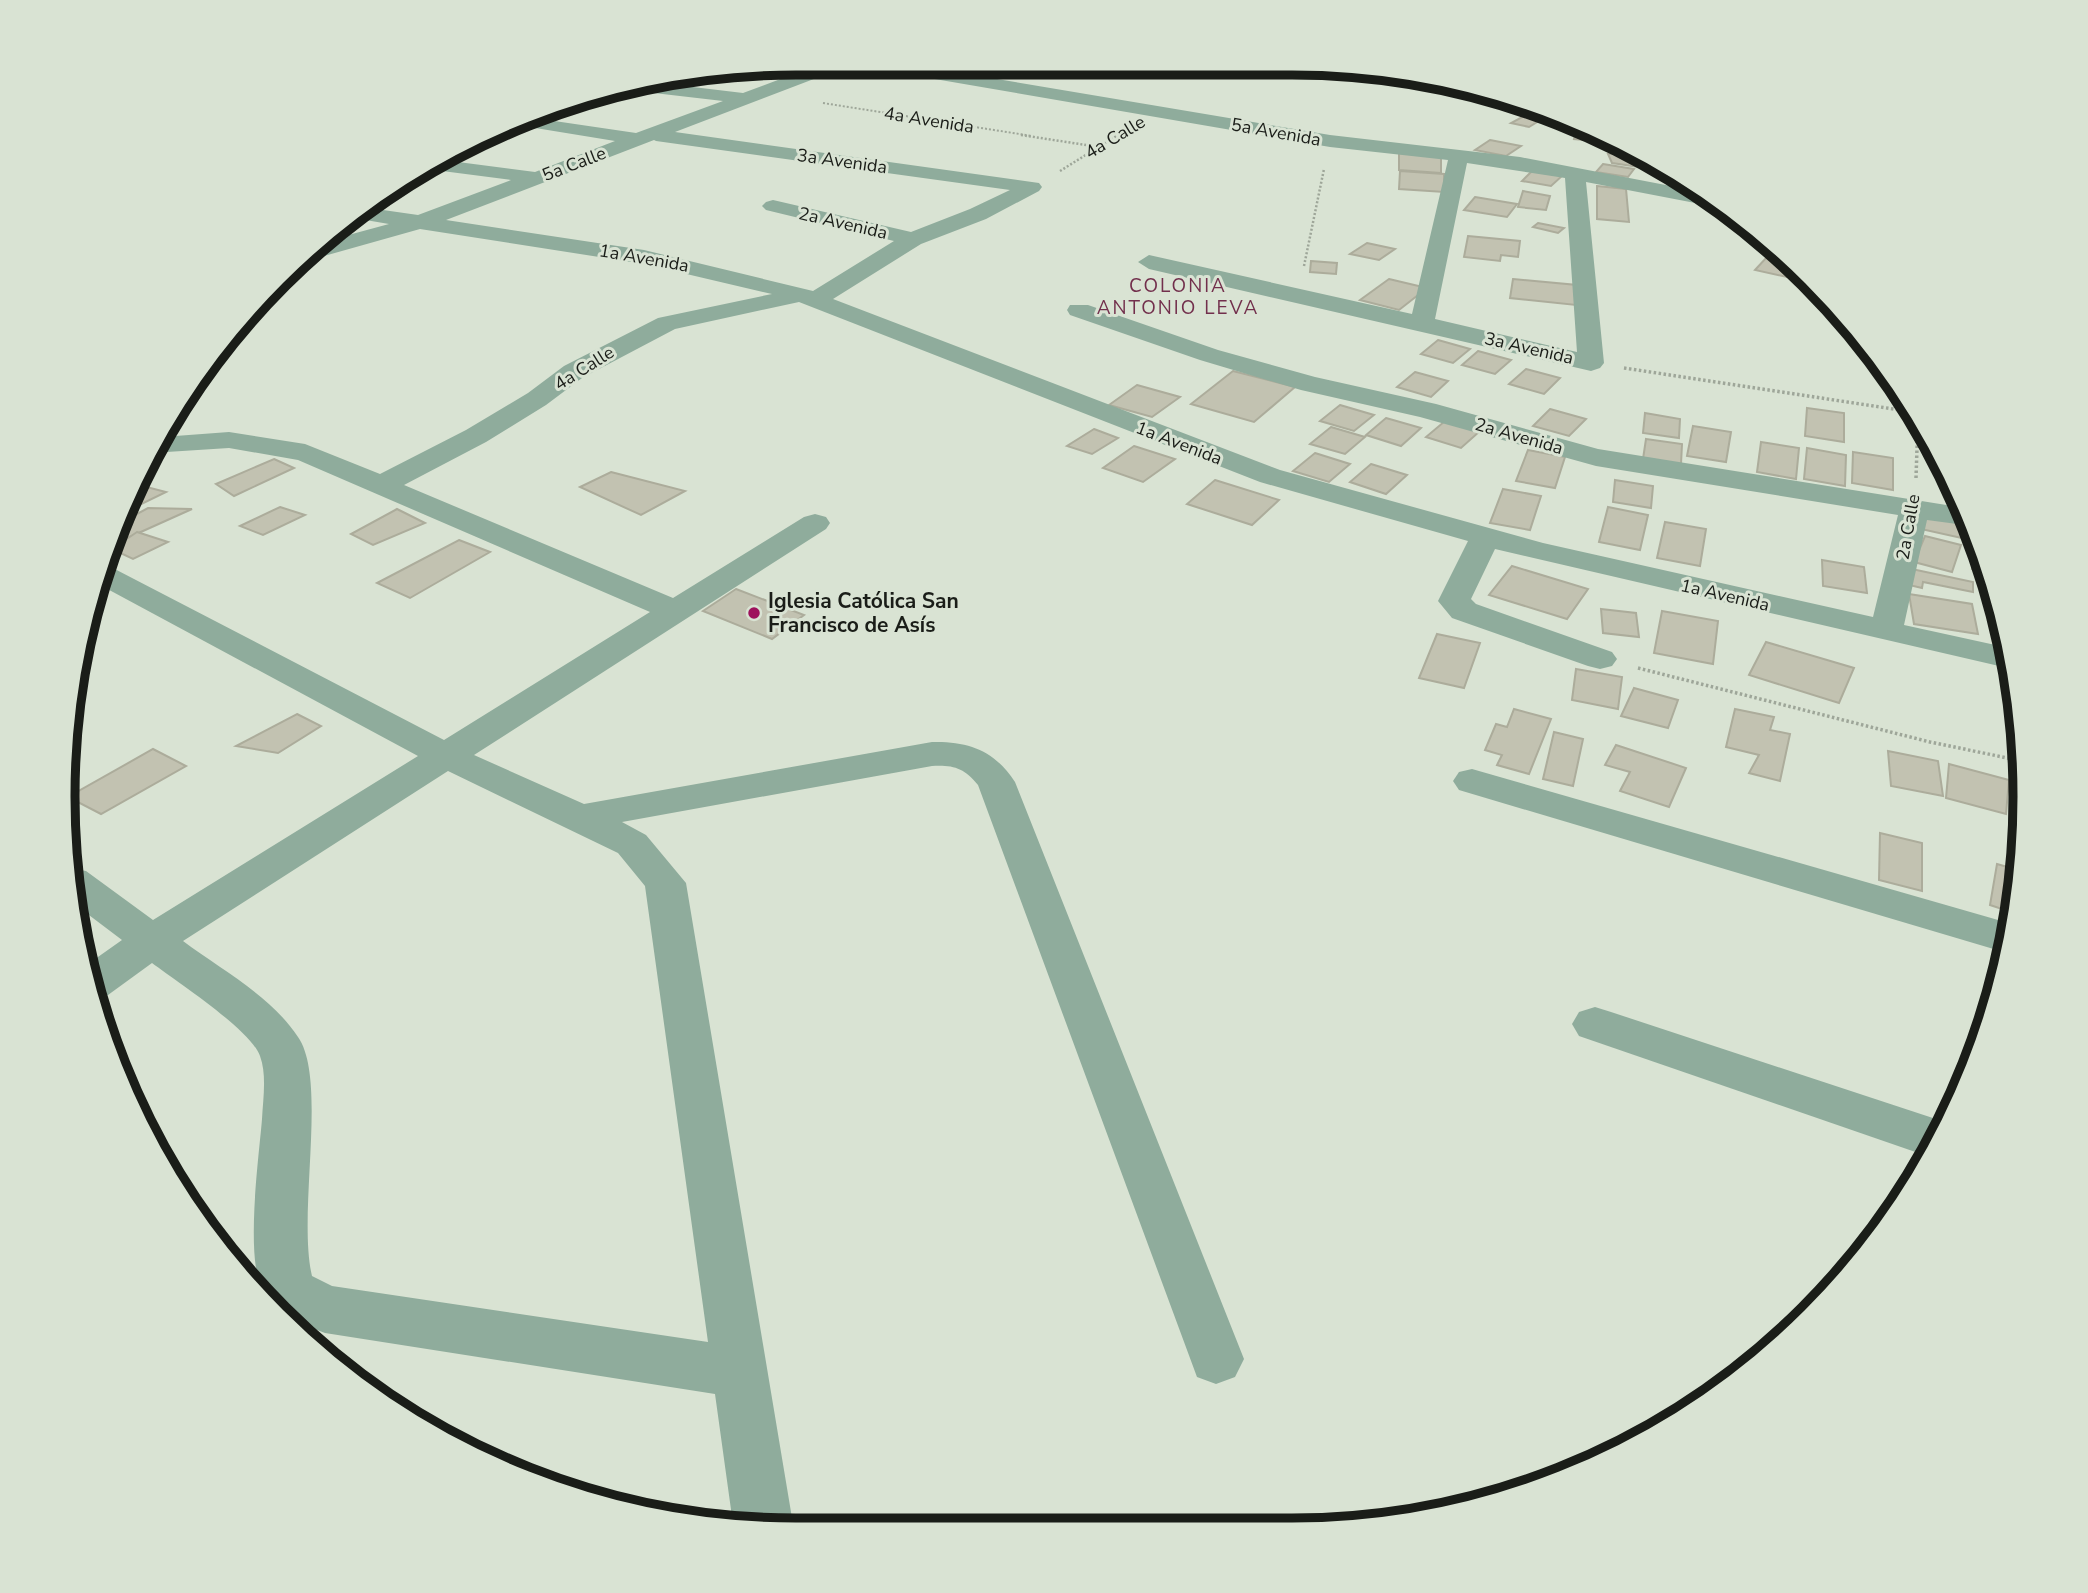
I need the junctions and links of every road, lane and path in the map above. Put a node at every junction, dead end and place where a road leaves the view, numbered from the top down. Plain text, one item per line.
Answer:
1 (807, 75) edge
2 (941, 75) edge
3 (663, 88) edge
4 (753, 95) junction
5 (1157, 112) junction
6 (538, 124) edge
7 (645, 137) junction
8 (1330, 141) junction
9 (1099, 147) junction
10 (1459, 154) junction
11 (446, 167) edge
12 (1575, 174) junction
13 (538, 178) junction
14 (1032, 187) junction
15 (1691, 196) edge
16 (774, 206) dead end
17 (371, 215) edge
18 (420, 222) junction
19 (913, 239) junction
20 (329, 247) edge
21 (1149, 262) dead end
22 (1304, 266) dead end
23 (808, 297) junction
24 (1079, 310) dead end
25 (1422, 324) junction
26 (1591, 363) junction
27 (1900, 410) edge
28 (1917, 439) edge
29 (167, 445) edge
30 (382, 485) junction
31 (1915, 508) junction
32 (1956, 515) edge
33 (815, 523) dead end
34 (1485, 537) junction
35 (110, 577) edge
36 (673, 610) junction
37 (1886, 632) junction
38 (1999, 656) edge
39 (1600, 659) joint
40 (446, 756) junction
41 (2011, 759) edge
42 (1472, 781) dead end
43 (580, 817) junction
44 (81, 887) edge
45 (1999, 936) edge
46 (153, 940) junction
47 (99, 979) edge
48 (1595, 1024) dead end
49 (1927, 1136) edge
50 (1216, 1359) dead end
51 (740, 1372) junction
52 (762, 1517) edge

1 - 4 street, 5a Calle
2 - 5 street, 5a Avenida
3 - 4 street
4 - 7 street, 5a Calle
4 - 9 path, 4a Avenida
5 - 8 street, 5a Avenida
5 - 9 path, 4a Calle
6 - 7 street, 3a Avenida
7 - 13 street, 5a Calle
7 - 14 street, 3a Avenida
8 - 10 street, 5a Avenida
8 - 22 path
9 - 14 path, 4a Calle
10 - 12 street, 5a Avenida
10 - 25 street
11 - 13 street
12 - 15 street, 5a Avenida
12 - 26 street
13 - 18 street, 5a Calle
14 - 19 street, 4a Calle
16 - 19 street, 2a Avenida
17 - 18 street, 1a Avenida
18 - 20 street, 5a Calle
18 - 23 street, 1a Avenida
19 - 23 street, 4a Calle
21 - 25 street, 3a Avenida
23 - 30 street, 4a Calle
23 - 34 street, 1a Avenida
24 - 31 street, 2a Avenida
25 - 26 street, 3a Avenida
26 - 27 path, 3a Avenida
28 - 31 path, 2a Calle
29 - 30 street
30 - 36 street
31 - 32 street, 2a Avenida
31 - 37 street, 2a Calle
33 - 36 street
34 - 37 street, 1a Avenida
34 - 39 street
35 - 40 street
36 - 40 street
37 - 38 street, 1a Avenida
39 - 41 path
40 - 43 street
40 - 46 street
42 - 45 street
43 - 50 street
43 - 51 street
44 - 46 street
46 - 47 street
46 - 51 street
48 - 49 street
51 - 52 street

